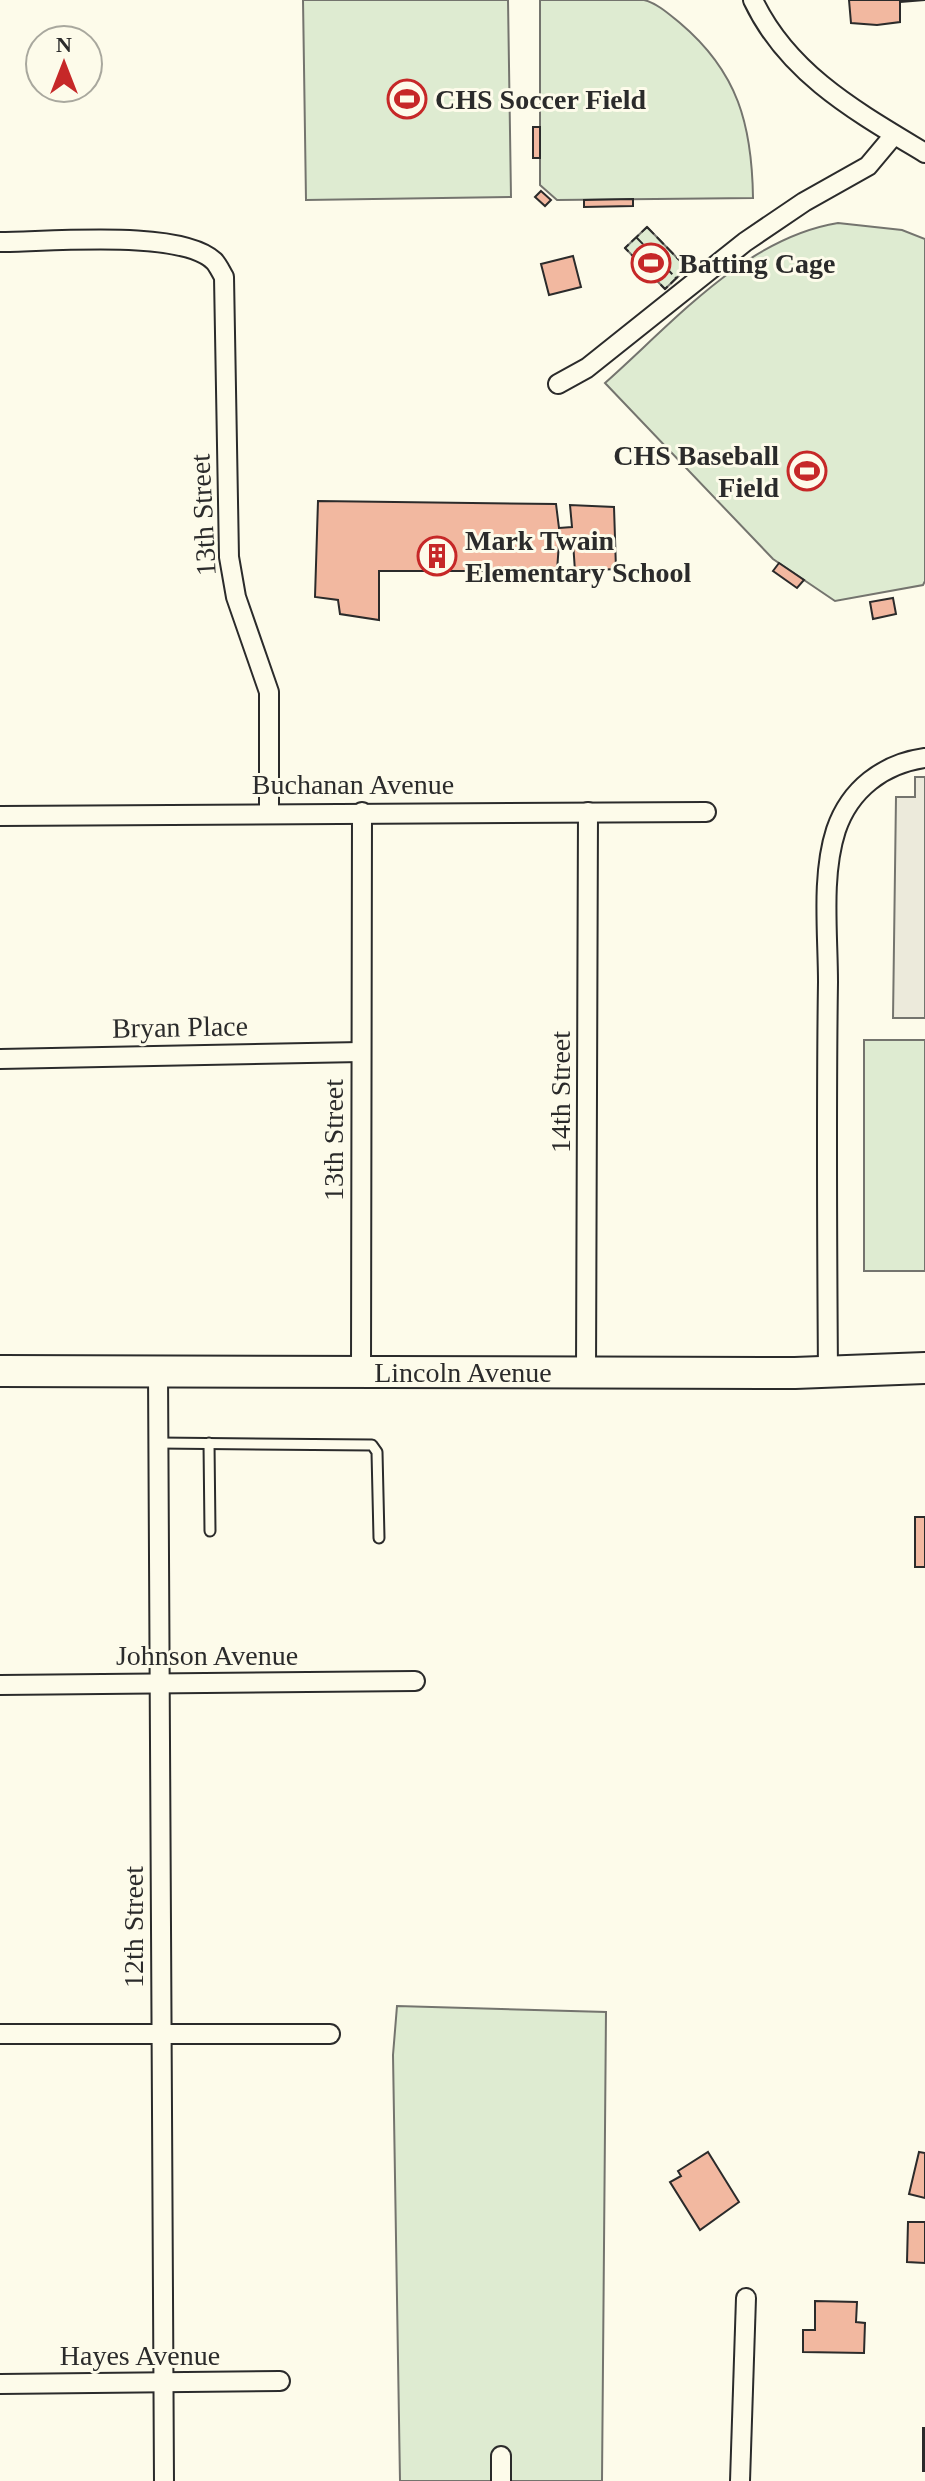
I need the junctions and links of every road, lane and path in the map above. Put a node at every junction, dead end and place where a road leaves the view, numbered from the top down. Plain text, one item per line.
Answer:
1 (753, 0) edge
2 (894, 135) junction
3 (925, 153) edge
4 (0, 242) edge
5 (558, 384) dead end
6 (925, 758) edge
7 (269, 812) junction
8 (362, 812) junction
9 (588, 812) junction
10 (706, 812) dead end
11 (0, 816) edge
12 (361, 1052) junction
13 (0, 1059) edge
14 (925, 1368) edge
15 (0, 1371) edge
16 (158, 1372) junction
17 (361, 1372) junction
18 (586, 1373) junction
19 (828, 1373) junction
20 (158, 1443) junction
21 (209, 1443) junction
22 (210, 1531) dead end
23 (379, 1538) dead end
24 (415, 1681) dead end
25 (160, 1684) junction
26 (0, 1685) edge
27 (162, 2033) junction
28 (0, 2034) edge
29 (330, 2034) dead end
30 (746, 2298) dead end
31 (280, 2381) dead end
32 (164, 2383) junction
33 (0, 2384) edge
34 (501, 2456) dead end
35 (164, 2481) edge
36 (501, 2481) edge
37 (740, 2481) edge

1 - 2 street
2 - 3 street
2 - 5 street
4 - 7 street, 13th Street
6 - 19 street
7 - 8 street, Buchanan Avenue
7 - 11 street, Buchanan Avenue
8 - 9 street, Buchanan Avenue
8 - 12 street, 13th Street
9 - 10 street, Buchanan Avenue
9 - 18 street, 14th Street
12 - 13 street, Bryan Place
12 - 17 street, 13th Street
14 - 19 main road, Lincoln Avenue
15 - 16 main road, Lincoln Avenue
16 - 17 main road, Lincoln Avenue
16 - 20 street, 12th Street
17 - 18 main road, Lincoln Avenue
18 - 19 main road, Lincoln Avenue
20 - 21 lane
20 - 25 street, 12th Street
21 - 22 lane
21 - 23 lane
24 - 25 street, Johnson Avenue
25 - 26 street, Johnson Avenue
25 - 27 street, 12th Street
27 - 28 street
27 - 29 street
27 - 32 street, 12th Street
30 - 37 street
31 - 32 street, Hayes Avenue
32 - 33 street, Hayes Avenue
32 - 35 street, 12th Street
34 - 36 street

